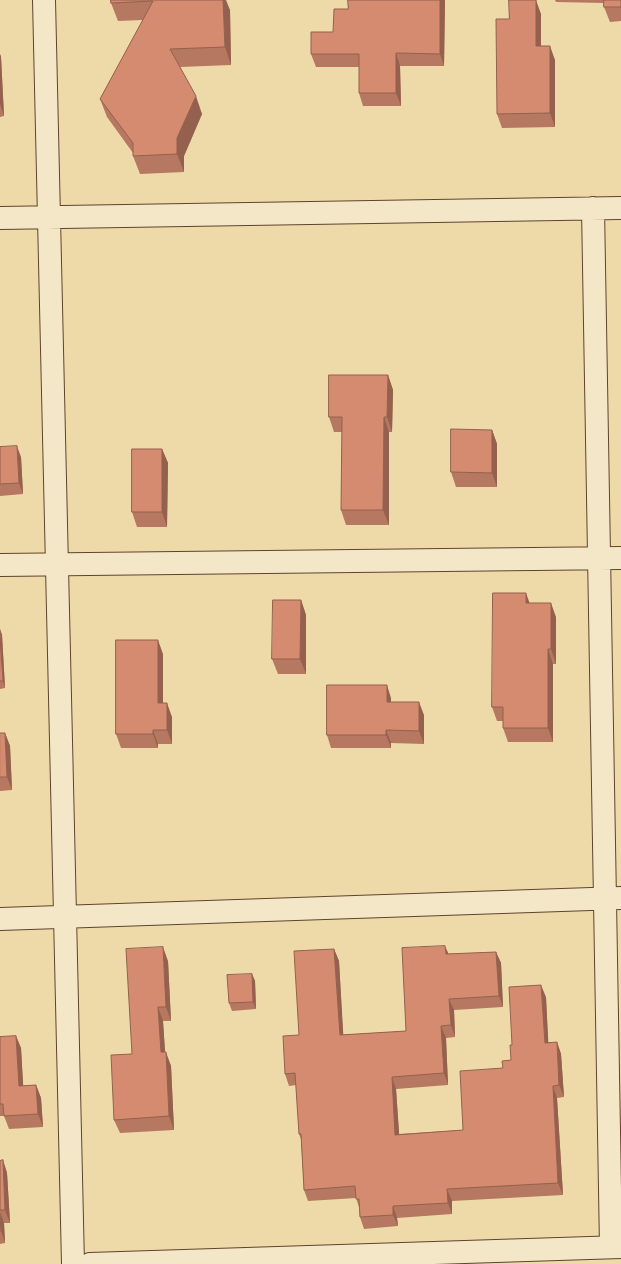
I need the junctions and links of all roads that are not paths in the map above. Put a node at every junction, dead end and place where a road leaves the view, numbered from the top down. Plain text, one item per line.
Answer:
1 (44, 0) edge
2 (593, 208) junction
3 (621, 208) edge
4 (50, 217) junction
5 (0, 218) edge
6 (599, 558) junction
7 (621, 558) edge
8 (57, 564) junction
9 (0, 565) edge
10 (613, 898) edge
11 (64, 917) junction
12 (0, 919) edge
13 (616, 1247) edge
14 (73, 1264) edge
15 (90, 1264) edge

1 - 4 street
2 - 3 street
2 - 4 street
2 - 6 street
4 - 5 street
4 - 8 street
6 - 7 street
6 - 8 street
6 - 10 street
8 - 9 street
8 - 11 street
10 - 11 street
10 - 13 street
11 - 12 street
11 - 14 street
13 - 15 street

